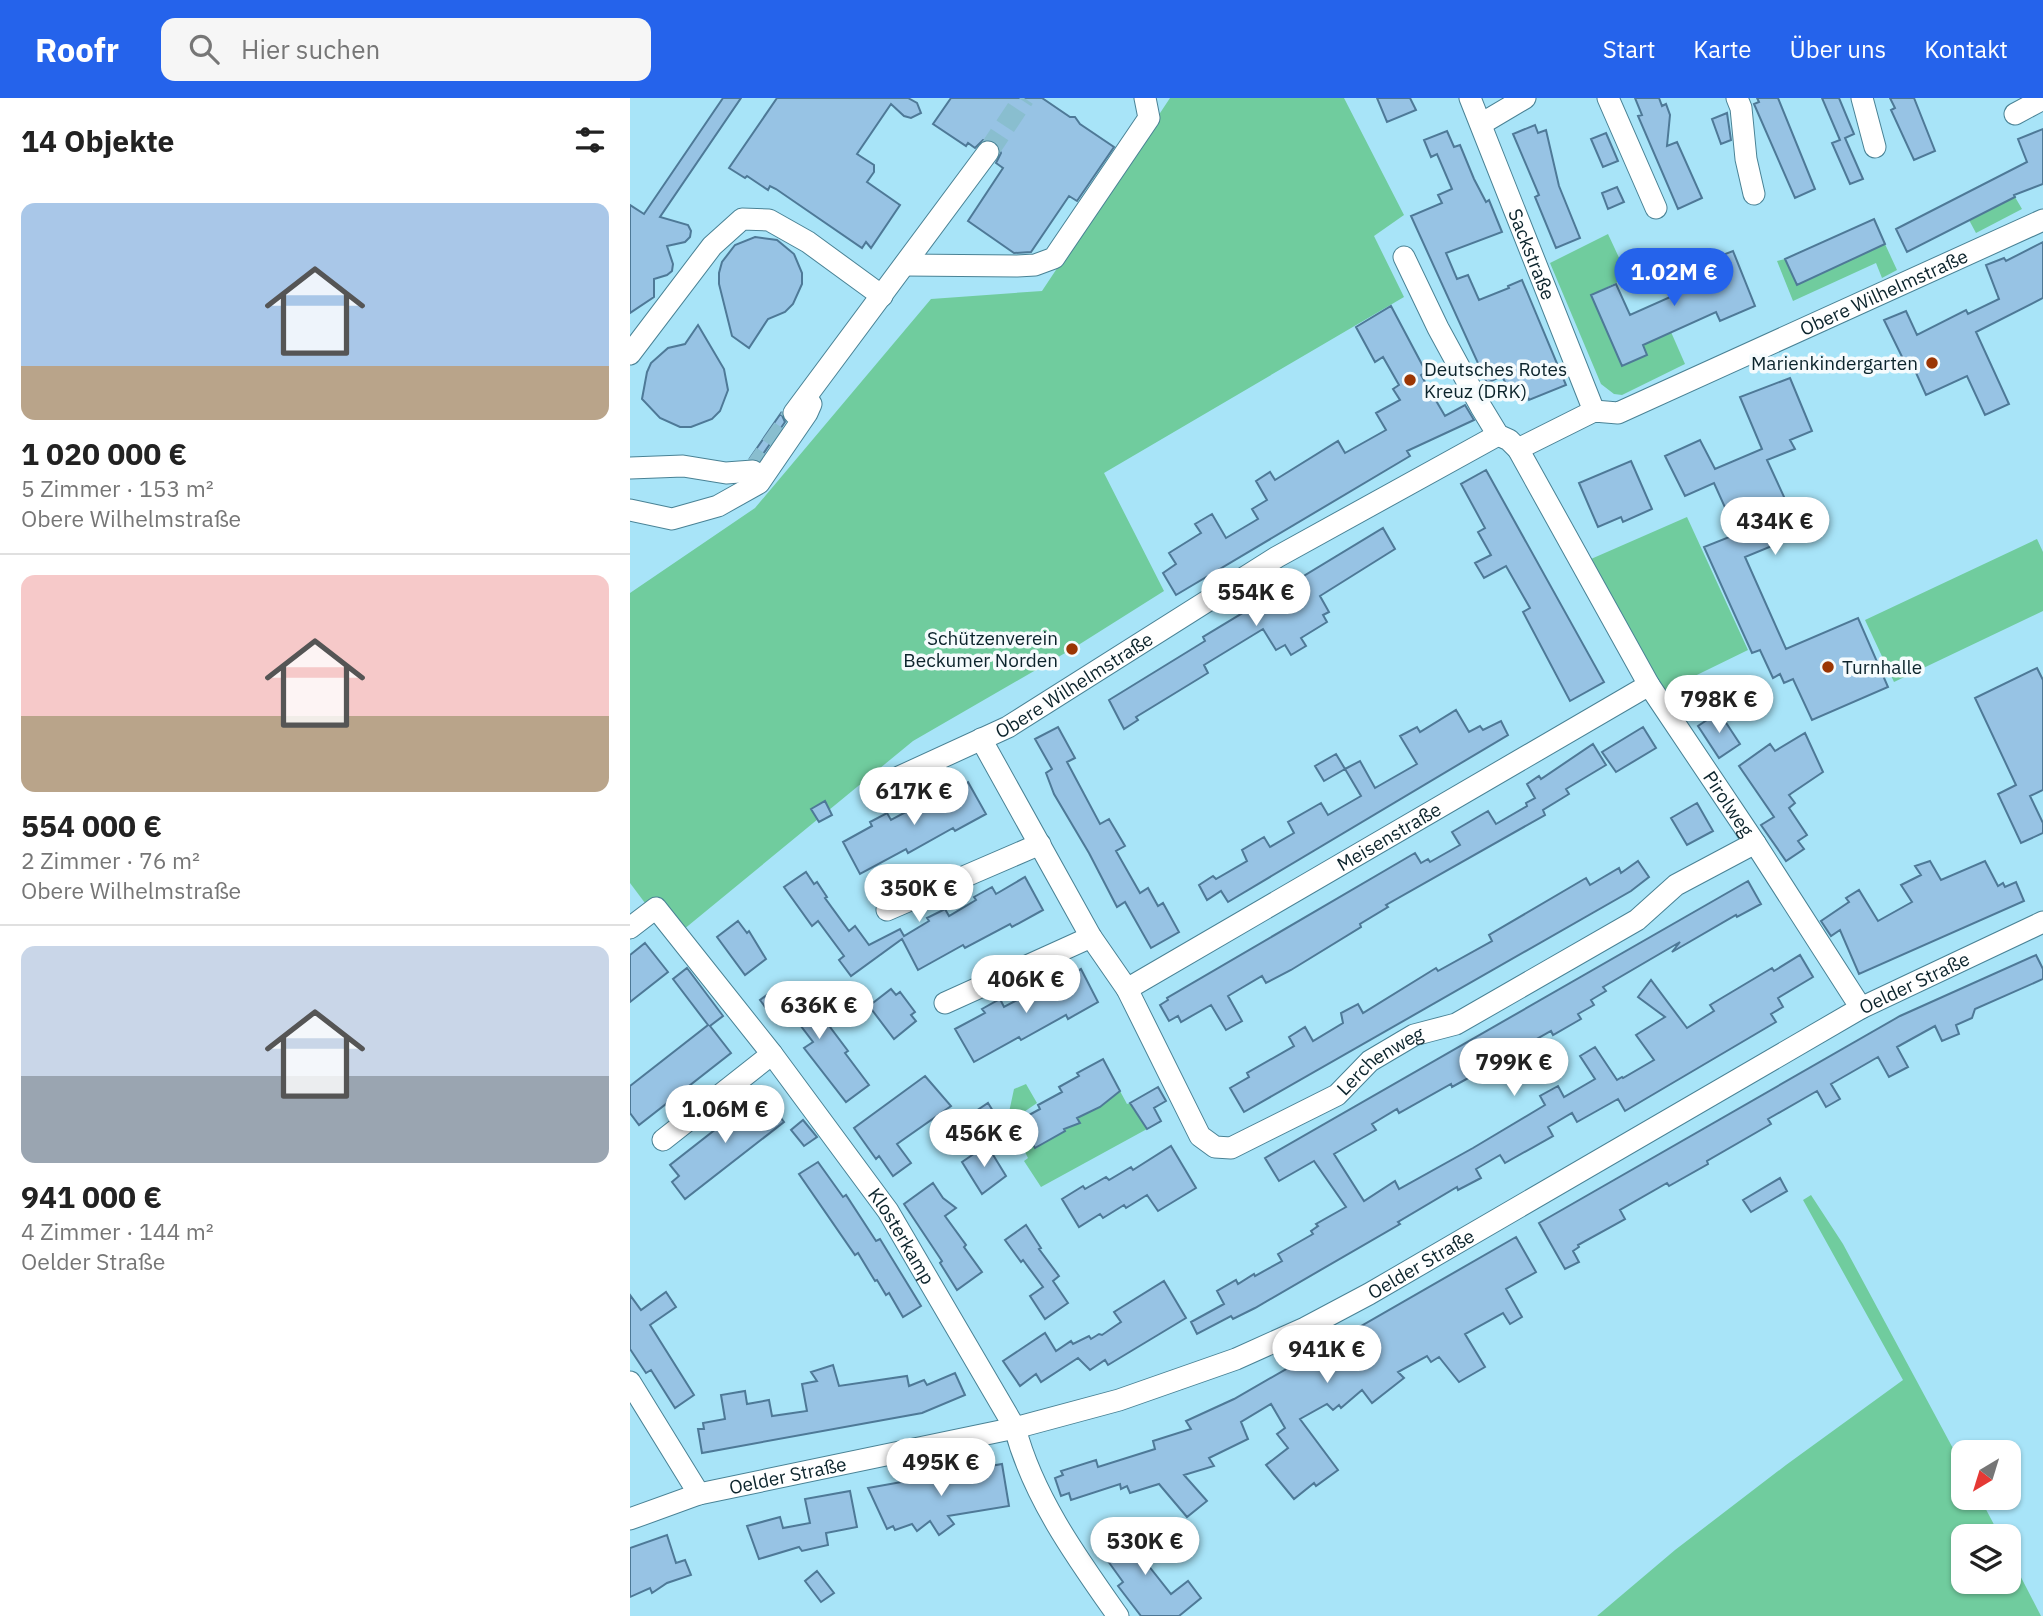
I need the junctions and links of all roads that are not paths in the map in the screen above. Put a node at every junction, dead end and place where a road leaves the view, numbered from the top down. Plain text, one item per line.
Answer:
1 (1145, 98) edge
2 (1470, 98) edge
3 (1525, 98) edge
4 (1608, 98) edge
5 (1737, 98) edge
6 (1862, 98) edge
7 (2043, 99) edge
8 (2015, 114) dead end
9 (1481, 124) junction
10 (1875, 147) dead end
11 (988, 152) tunnel mouth
12 (1754, 194) dead end
13 (1656, 208) dead end
14 (2043, 220) edge
15 (1404, 257) dead end
16 (905, 265) junction
17 (882, 296) junction
18 (630, 354) edge
19 (820, 381) junction
20 (1594, 411) junction
21 (794, 413) tunnel mouth
22 (1498, 435) junction
23 (1518, 449) junction
24 (630, 468) edge
25 (753, 471) dead end
26 (630, 510) edge
27 (1649, 685) junction
28 (981, 739) junction
29 (899, 776) dead end
30 (1755, 843) junction
31 (1040, 844) junction
32 (887, 910) dead end
33 (2043, 923) edge
34 (630, 928) edge
35 (1091, 937) junction
36 (1127, 989) junction
37 (945, 1003) dead end
38 (1861, 1008) junction
39 (772, 1054) junction
40 (663, 1140) dead end
41 (630, 1382) edge
42 (1015, 1428) junction
43 (699, 1494) junction
44 (630, 1519) edge
45 (1118, 1616) edge

1 - 16 street
2 - 9 street, Sackstraße
3 - 9 street
4 - 13 street
5 - 12 street
6 - 10 street
7 - 8 street
9 - 20 street, Sackstraße
11 - 16 street
14 - 20 street, Obere Wilhelmstraße
15 - 22 street
16 - 17 street
17 - 18 street
17 - 19 street
19 - 21 street
19 - 26 street
20 - 23 street, Obere Wilhelmstraße
22 - 23 street
22 - 28 street, Obere Wilhelmstraße
23 - 27 street, Pirolweg
24 - 25 street
27 - 30 street, Pirolweg
27 - 36 street, Meisenstraße
28 - 29 street, Obere Wilhelmstraße
28 - 31 street, Lerchenweg
30 - 36 street, Lerchenweg
30 - 38 street, Pirolweg
31 - 32 street
31 - 35 street, Lerchenweg
33 - 38 street, Oelder Straße
34 - 39 street, Klosterkamp
35 - 36 street, Lerchenweg
35 - 37 street
38 - 42 street, Oelder Straße
39 - 40 street
39 - 42 street, Klosterkamp
41 - 43 street
42 - 43 street, Oelder Straße
42 - 45 street, Klosterkamp
43 - 44 street, Oelder Straße

